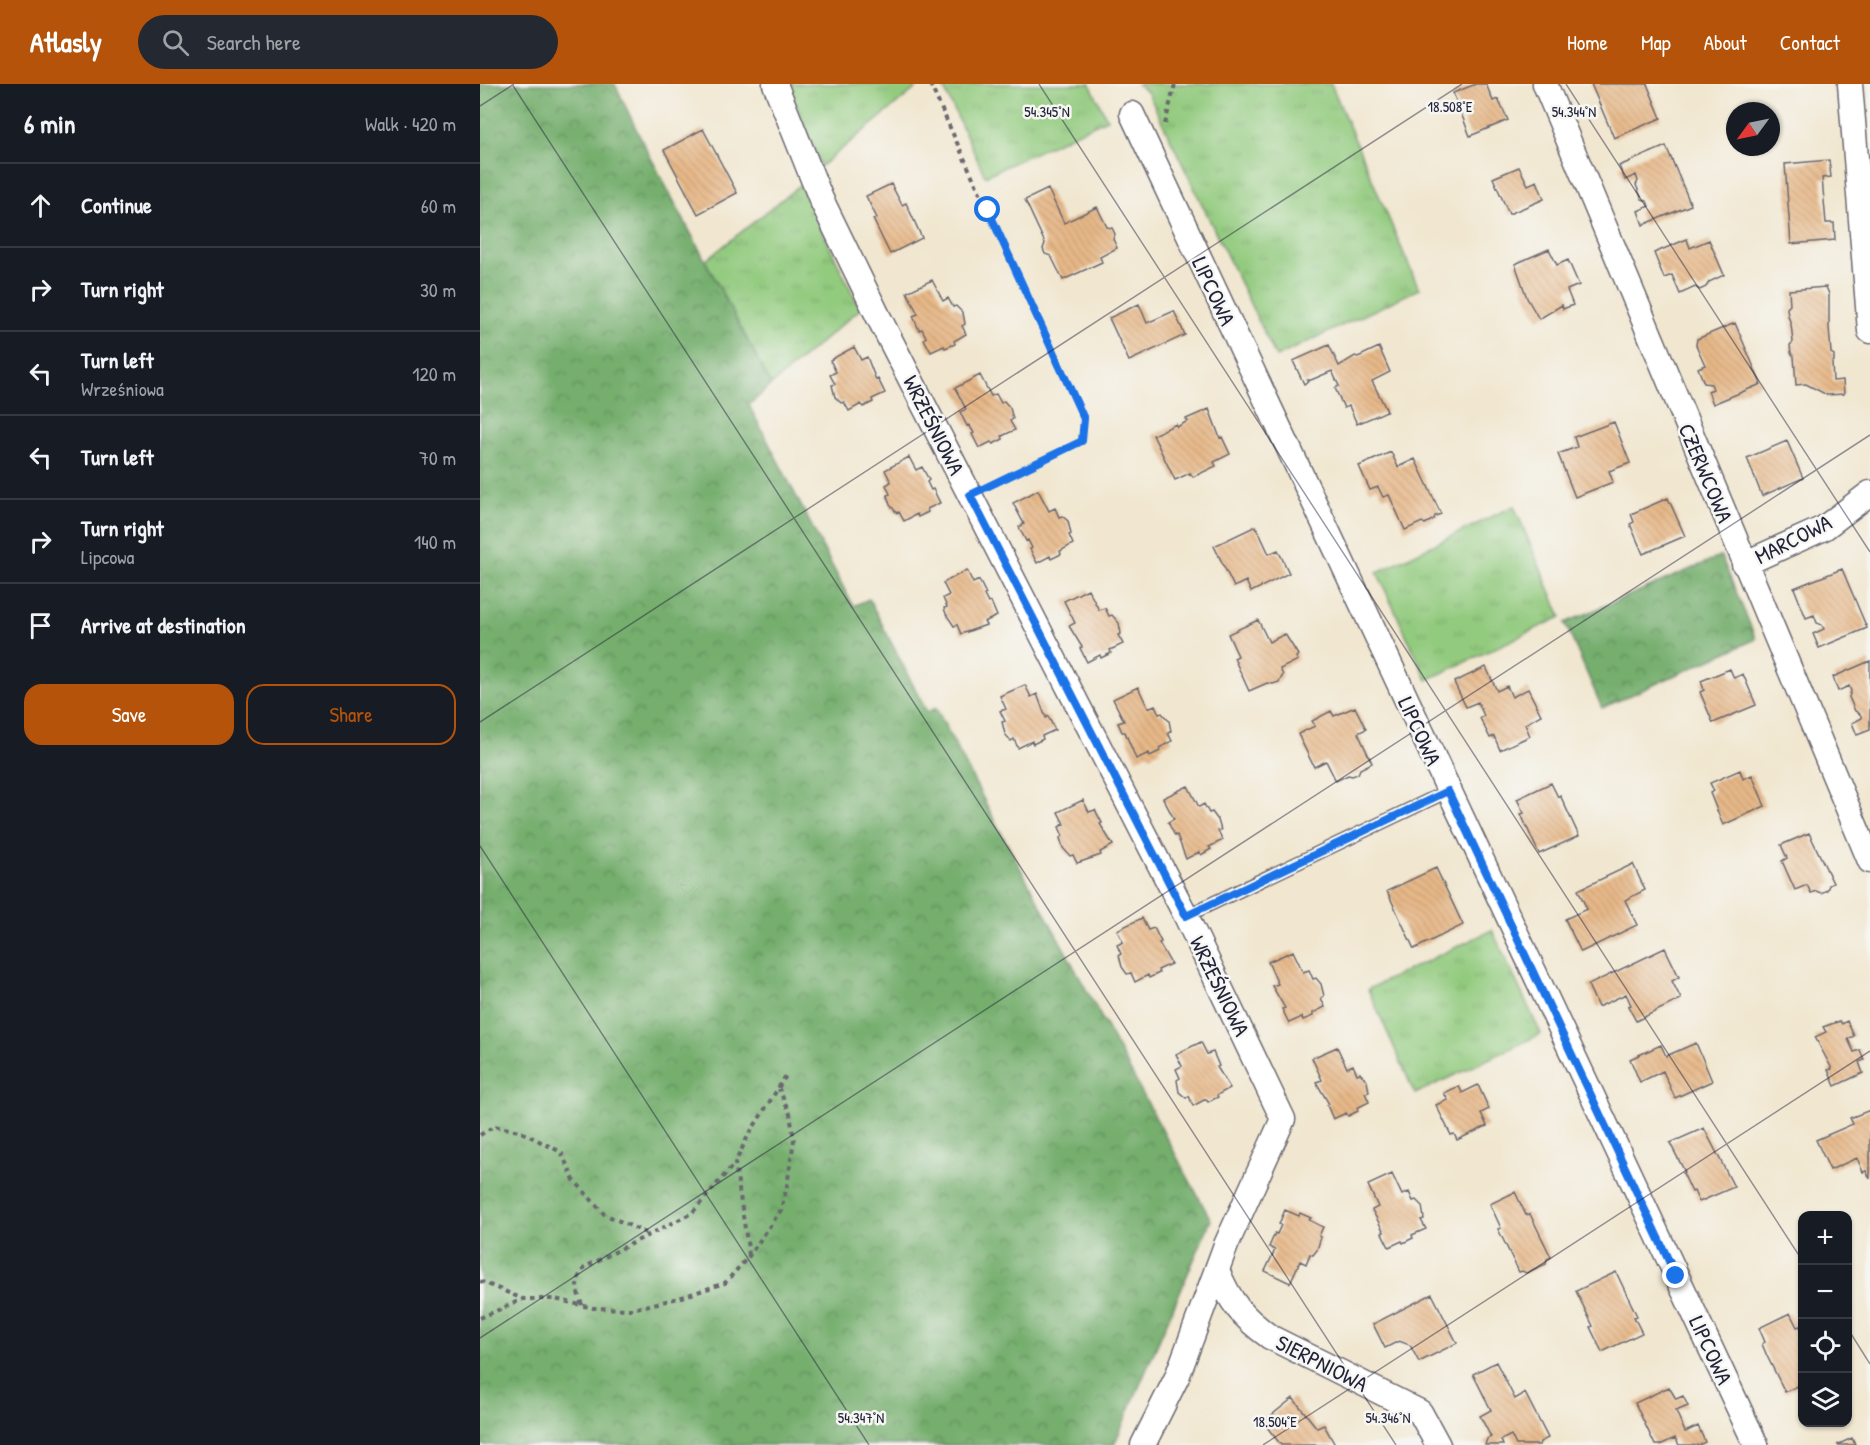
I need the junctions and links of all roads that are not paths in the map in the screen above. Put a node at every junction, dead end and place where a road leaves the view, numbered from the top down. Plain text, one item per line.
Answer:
1 (775, 84) edge
2 (1545, 84) edge
3 (1850, 84) edge
4 (1132, 114) dead end
5 (1870, 332) edge
6 (1870, 493) edge
7 (1744, 564) junction
8 (1448, 791) junction
9 (1870, 861) edge
10 (1186, 916) junction
11 (1216, 1270) junction
12 (1143, 1445) edge
13 (1438, 1445) edge
14 (1756, 1445) edge

1 - 10 street, WRZEŚNIOWA
2 - 7 street, CZERWCOWA
3 - 5 street
4 - 8 street, LIPCOWA
6 - 7 street, MARCOWA
7 - 9 street, CZERWCOWA
8 - 10 lane
8 - 14 street, LIPCOWA
10 - 11 street, WRZEŚNIOWA
11 - 12 street, WRZEŚNIOWA
11 - 13 street, SIERPNIOWA

